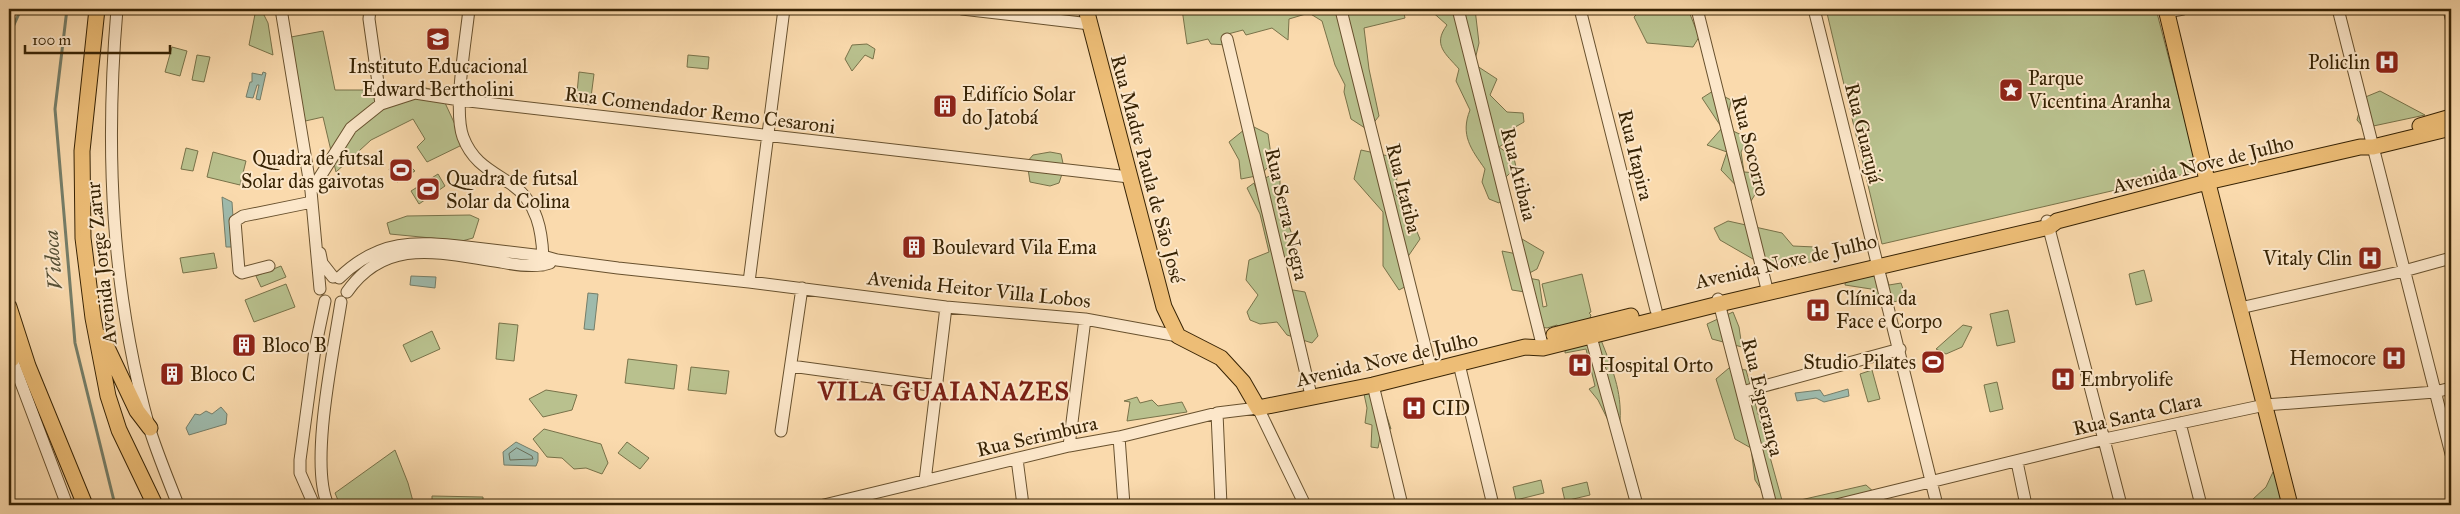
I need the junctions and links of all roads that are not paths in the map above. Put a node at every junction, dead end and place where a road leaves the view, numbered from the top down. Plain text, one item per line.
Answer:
1 (96, 9) edge
2 (118, 9) edge
3 (281, 9) edge
4 (370, 9) edge
5 (469, 9) edge
6 (784, 9) edge
7 (962, 9) edge
8 (1086, 9) edge
9 (1458, 9) edge
10 (1580, 9) edge
11 (1697, 9) edge
12 (1814, 9) edge
13 (2183, 9) edge
14 (2338, 9) edge
15 (2449, 9) edge
16 (2167, 10) edge
17 (1342, 14) dead end
18 (2451, 18) edge
19 (1090, 24) junction
20 (1227, 40) dead end
21 (460, 100) junction
22 (381, 104) junction
23 (2451, 117) edge
24 (2451, 128) edge
25 (768, 136) junction
26 (2368, 144) junction
27 (1129, 177) junction
28 (2208, 182) junction
29 (312, 196) junction
30 (2051, 223) junction
31 (316, 239) junction
32 (2451, 258) edge
33 (543, 260) junction
34 (1878, 263) junction
35 (269, 266) dead end
36 (2404, 271) junction
37 (336, 277) junction
38 (748, 282) junction
39 (802, 288) junction
40 (320, 289) junction
41 (1768, 290) junction
42 (348, 292) junction
43 (325, 301) junction
44 (341, 302) junction
45 (1719, 302) junction
46 (9, 307) edge
47 (946, 307) junction
48 (2240, 308) junction
49 (1656, 310) junction
50 (93, 318) junction
51 (1085, 319) junction
52 (1178, 336) junction
53 (1591, 337) junction
54 (1542, 343) junction
55 (1900, 349) junction
56 (10, 355) edge
57 (1459, 364) junction
58 (791, 366) junction
59 (1431, 370) junction
60 (937, 386) junction
61 (1373, 386) junction
62 (2451, 388) edge
63 (1742, 392) junction
64 (2435, 392) junction
65 (1313, 397) junction
66 (2264, 405) junction
67 (1258, 408) junction
68 (1217, 413) junction
69 (2180, 423) junction
70 (150, 428) junction
71 (781, 431) dead end
72 (1119, 437) junction
73 (2104, 440) junction
74 (1069, 446) junction
75 (2451, 454) edge
76 (1017, 459) junction
77 (2017, 462) junction
78 (321, 472) junction
79 (300, 473) junction
80 (925, 481) junction
81 (1931, 482) junction
82 (866, 500) edge
83 (67, 505) edge
84 (85, 505) edge
85 (155, 505) edge
86 (178, 505) edge
87 (314, 505) edge
88 (328, 505) edge
89 (824, 505) edge
90 (1023, 505) edge
91 (1124, 505) edge
92 (1221, 505) edge
93 (1305, 505) edge
94 (1402, 505) edge
95 (1493, 505) edge
96 (1637, 505) edge
97 (1771, 505) edge
98 (1836, 505) edge
99 (1937, 505) edge
100 (2026, 505) edge
101 (2121, 505) edge
102 (2201, 505) edge
103 (2290, 505) edge

1 - 50 main road, Avenida Jorge Zarur
2 - 70 street, Avenida Jorge Zarur
3 - 29 street
4 - 22 street
5 - 21 street
6 - 25 street
7 - 19 street
8 - 19 main road, Rua Madre Paula de São José
9 - 54 street, Rua Atibaia
10 - 49 street, Rua Itapira
11 - 41 street, Rua Socorro
12 - 34 street, Rua Guarujá
13 - 16 street
14 - 26 street
15 - 18 street
16 - 28 main road
17 - 59 street, Rua Itatiba
19 - 27 main road, Rua Madre Paula de São José
20 - 65 street, Rua Serra Negra
21 - 22 street, Rua Comendador Remo Cesaroni
21 - 25 street, Rua Comendador Remo Cesaroni
21 - 33 street
22 - 29 street, Rua Comendador Remo Cesaroni
23 - 26 main road, Avenida Nove de Julho
24 - 26 main road, Avenida Nove de Julho
25 - 27 street, Rua Comendador Remo Cesaroni
25 - 38 street
26 - 28 main road, Avenida Nove de Julho
26 - 36 street
27 - 52 main road, Rua Madre Paula de São José
28 - 30 main road, Avenida Nove de Julho
28 - 48 main road
29 - 31 street
29 - 35 street
30 - 34 main road, Avenida Nove de Julho
30 - 73 street
31 - 37 street
31 - 40 street
32 - 36 street
33 - 37 street, Avenida Heitor Villa Lobos
33 - 38 street, Avenida Heitor Villa Lobos
33 - 42 street, Avenida Heitor Villa Lobos
34 - 41 main road, Avenida Nove de Julho
34 - 55 street, Rua Guarujá
36 - 48 street
36 - 64 street
37 - 40 street
37 - 42 street
38 - 39 street, Avenida Heitor Villa Lobos
39 - 47 street, Avenida Heitor Villa Lobos
39 - 58 street
40 - 43 street
41 - 45 main road, Avenida Nove de Julho
42 - 44 street
43 - 44 street
43 - 79 street
44 - 78 street
45 - 49 main road, Avenida Nove de Julho
45 - 53 main road, Avenida Nove de Julho
45 - 63 street, Rua Esperança
46 - 84 main road
47 - 51 street, Avenida Heitor Villa Lobos
47 - 60 street
48 - 66 main road
49 - 54 main road, Avenida Nove de Julho
50 - 70 main road
50 - 85 main road, Avenida Jorge Zarur
51 - 52 street, Avenida Heitor Villa Lobos
51 - 74 street
52 - 67 main road, Avenida Heitor Villa Lobos
53 - 54 main road, Avenida Nove de Julho
53 - 96 street
54 - 57 main road, Avenida Nove de Julho
55 - 63 street
55 - 81 street, Rua Guarujá
56 - 83 street
57 - 59 main road, Avenida Nove de Julho
57 - 95 street
58 - 60 street
58 - 71 street
59 - 61 main road, Avenida Nove de Julho
60 - 80 street
61 - 65 main road, Avenida Nove de Julho
61 - 94 street
62 - 64 street, Rua Santa Clara
63 - 97 street, Rua Esperança
64 - 66 street, Rua Santa Clara
64 - 75 street
65 - 67 main road, Avenida Nove de Julho
66 - 69 street, Rua Santa Clara
66 - 103 main road
67 - 68 street, Rua Serimbura
67 - 93 street, Avenida Heitor Villa Lobos
68 - 72 street, Rua Serimbura
68 - 92 street
69 - 73 street, Rua Santa Clara
69 - 102 street
70 - 86 street, Avenida Jorge Zarur
72 - 74 street, Rua Serimbura
72 - 91 street
73 - 77 street, Rua Santa Clara
73 - 101 street
74 - 76 street, Rua Serimbura
76 - 80 street, Rua Serimbura
76 - 90 street
77 - 81 street, Rua Santa Clara
77 - 100 street
78 - 79 street
78 - 88 street
79 - 87 street
80 - 82 street, Rua Serimbura
81 - 98 street, Rua Santa Clara
81 - 99 street, Rua Guarujá
82 - 89 street, Rua Serimbura

